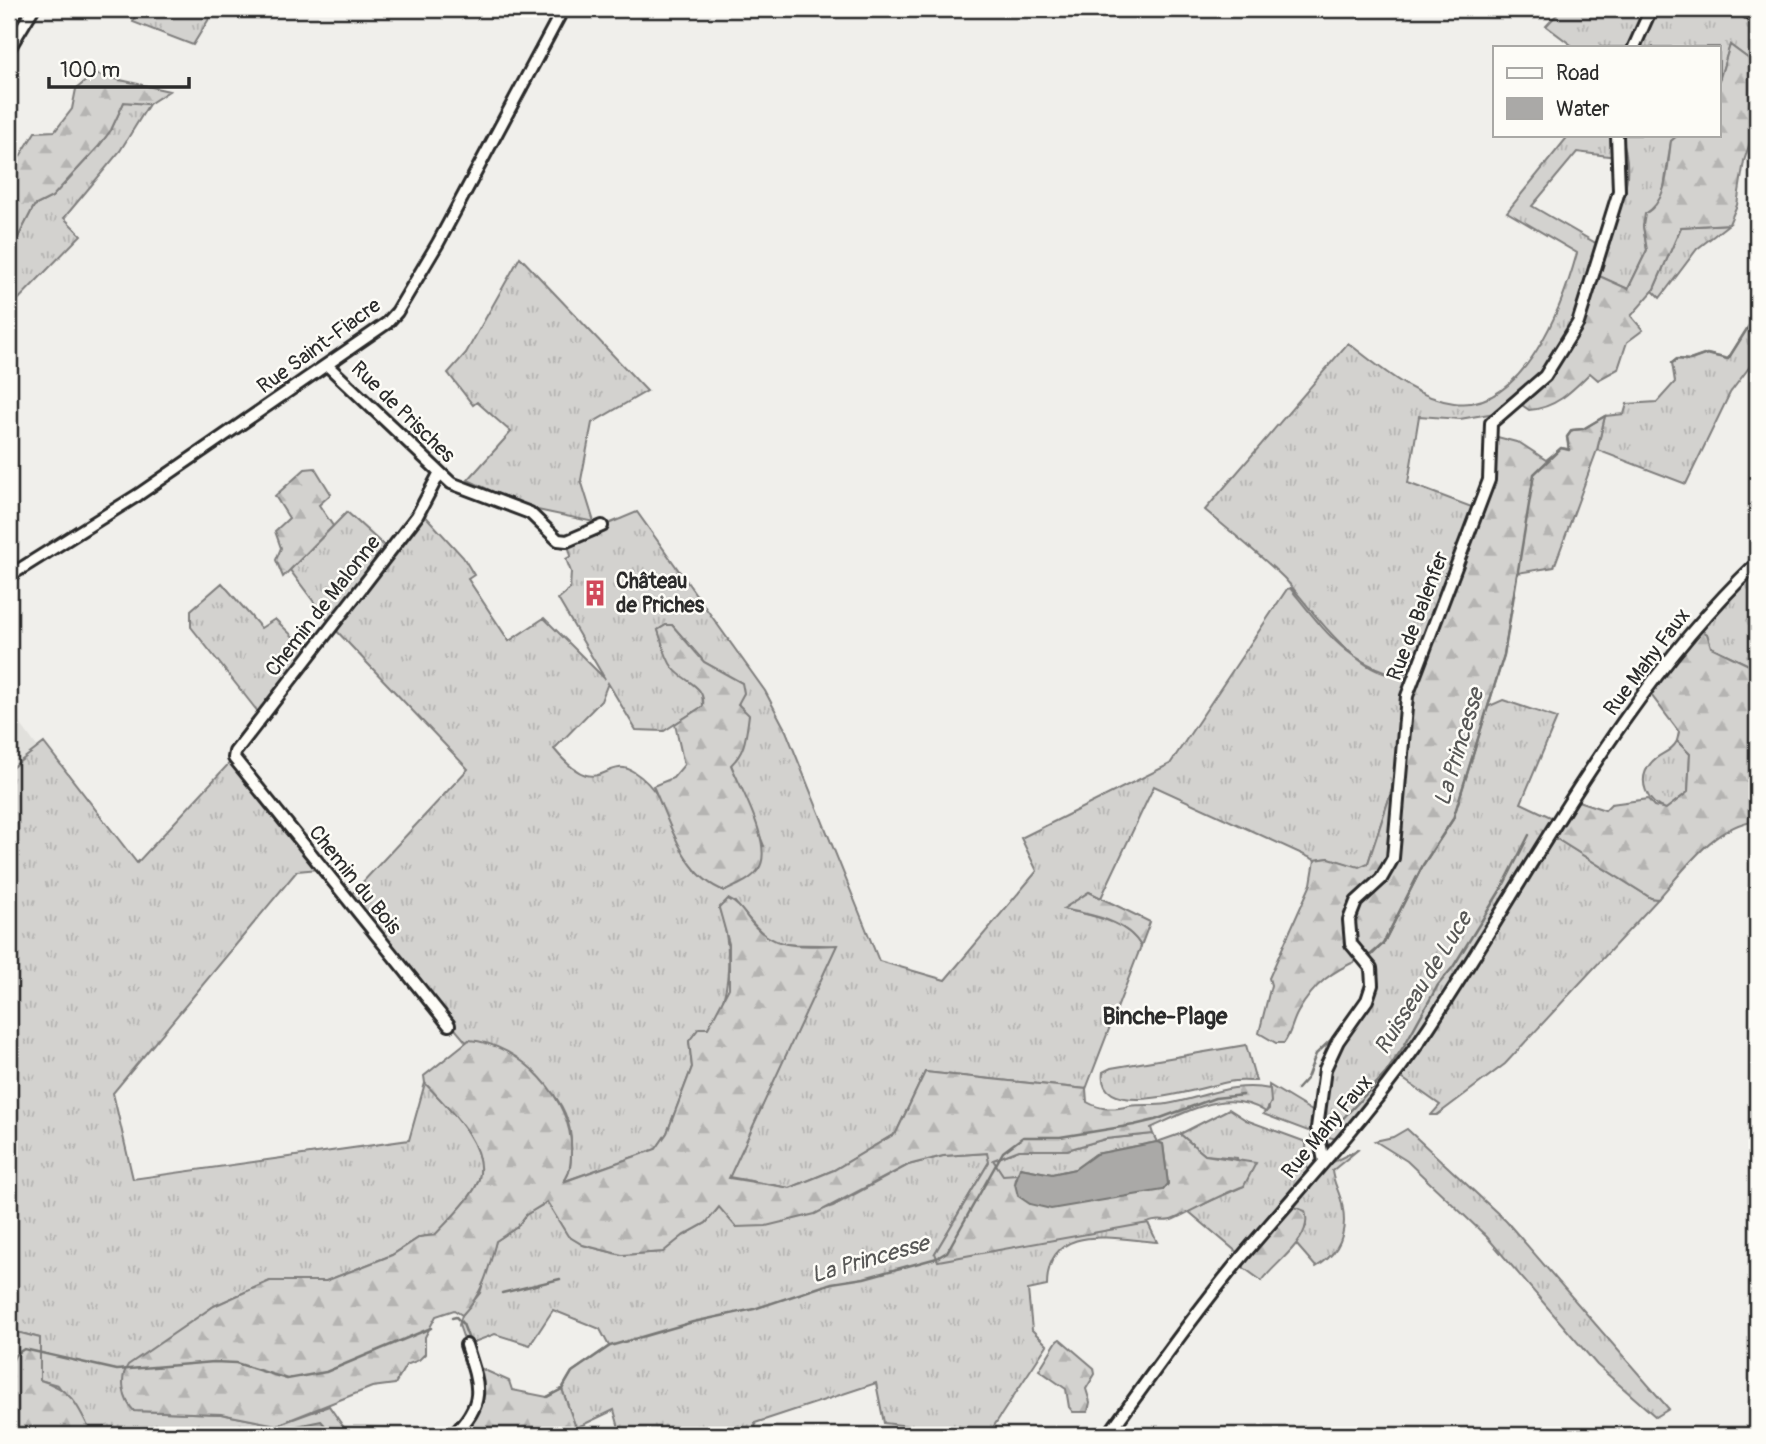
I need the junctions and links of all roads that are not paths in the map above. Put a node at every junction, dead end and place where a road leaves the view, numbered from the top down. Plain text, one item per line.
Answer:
1 (33, 9) edge
2 (563, 9) edge
3 (1651, 9) edge
4 (1743, 9) edge
5 (1757, 18) edge
6 (1634, 46) edge
7 (9, 49) edge
8 (1617, 136) edge
9 (328, 366) junction
10 (439, 474) junction
11 (602, 526) dead end
12 (1757, 563) edge
13 (9, 576) edge
14 (234, 758) joint
15 (449, 1025) dead end
16 (1324, 1161) junction
17 (466, 1345) dead end
18 (453, 1435) edge
19 (1108, 1435) edge

1 - 7 street
2 - 9 street, Rue Saint-Fiacre
3 - 6 street
4 - 5 street
8 - 16 street, Rue de Balenfer
9 - 10 street, Rue de Prisches
9 - 13 street, Rue Saint-Fiacre
10 - 11 street, Rue de Prisches
10 - 14 street, Chemin de Malonne
12 - 16 street, Rue Mahy Faux
14 - 15 street, Chemin du Bois
16 - 19 street, Rue Mahy Faux
17 - 18 street

